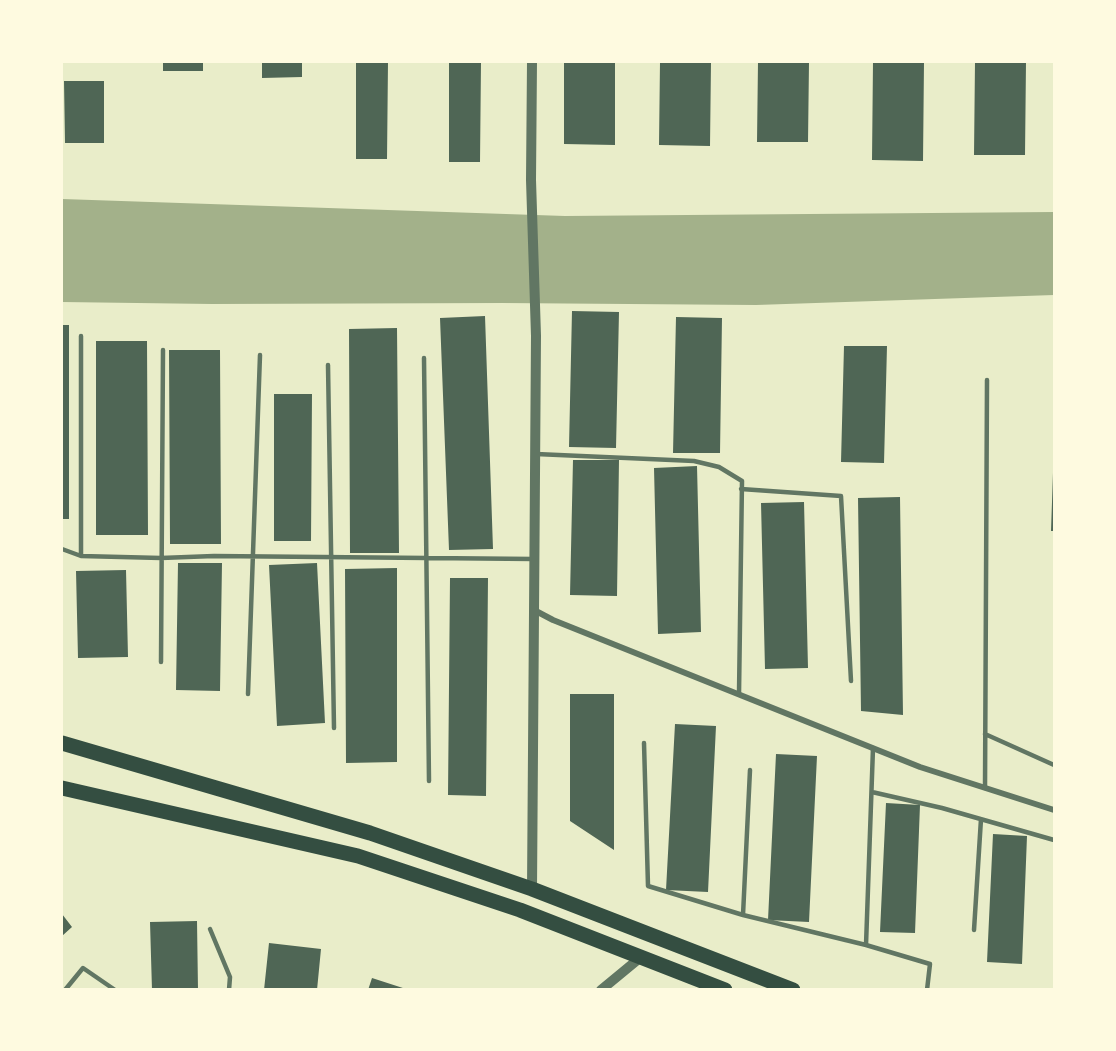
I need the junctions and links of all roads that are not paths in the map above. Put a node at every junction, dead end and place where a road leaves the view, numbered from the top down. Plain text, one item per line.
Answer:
1 (532, 62) edge
2 (81, 336) dead end
3 (163, 350) dead end
4 (260, 355) dead end
5 (424, 358) dead end
6 (328, 365) dead end
7 (987, 380) dead end
8 (534, 454) junction
9 (741, 489) junction
10 (62, 549) edge
11 (81, 556) junction
12 (253, 556) junction
13 (332, 557) junction
14 (161, 558) junction
15 (426, 558) junction
16 (534, 559) junction
17 (534, 610) junction
18 (161, 663) dead end
19 (851, 681) dead end
20 (248, 693) dead end
21 (739, 694) junction
22 (334, 728) dead end
23 (985, 734) junction
24 (644, 742) dead end
25 (62, 743) edge
26 (873, 748) junction
27 (1054, 765) edge
28 (750, 770) dead end
29 (429, 781) dead end
30 (62, 788) edge
31 (985, 788) junction
32 (872, 792) junction
33 (1054, 810) edge
34 (981, 819) junction
35 (1054, 840) edge
36 (532, 889) junction
37 (743, 915) junction
38 (210, 929) dead end
39 (974, 930) dead end
40 (866, 945) junction
41 (641, 957) junction
42 (65, 990) edge
43 (116, 990) edge
44 (229, 990) edge
45 (601, 990) edge
46 (725, 990) edge
47 (793, 990) edge
48 (927, 990) edge

1 - 8 street
2 - 11 lane
3 - 14 lane
4 - 12 lane
5 - 15 lane
6 - 13 lane
7 - 23 lane
8 - 9 lane
8 - 16 street
9 - 19 lane
9 - 21 lane
10 - 11 lane
11 - 14 lane
12 - 13 lane
12 - 14 lane
12 - 20 lane
13 - 15 lane
13 - 22 lane
14 - 18 lane
15 - 16 lane
15 - 29 lane
16 - 17 street
17 - 21 street
17 - 36 street
21 - 26 street
23 - 27 lane
23 - 31 lane
24 - 37 lane
25 - 36 main road
26 - 31 street
26 - 32 lane
28 - 37 lane
30 - 41 main road
31 - 33 street
32 - 34 lane
32 - 40 lane
34 - 35 lane
34 - 39 lane
36 - 47 main road
37 - 40 lane
38 - 44 lane
40 - 48 lane
41 - 45 street
41 - 46 main road
42 - 43 lane

